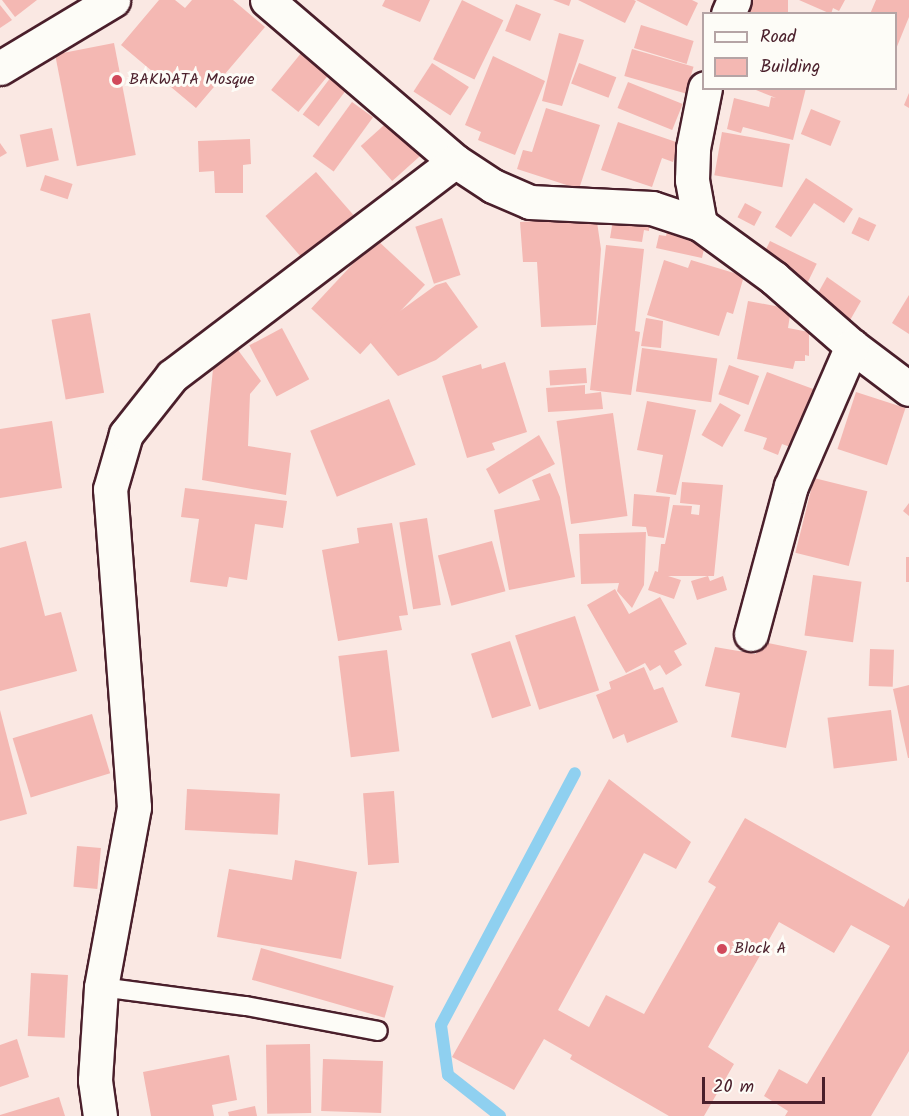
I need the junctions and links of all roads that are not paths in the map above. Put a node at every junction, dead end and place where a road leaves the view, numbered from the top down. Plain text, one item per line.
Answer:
1 (113, 0) edge
2 (267, 0) edge
3 (0, 68) edge
4 (705, 90) edge
5 (455, 161) junction
6 (700, 224) junction
7 (852, 346) junction
8 (909, 389) edge
9 (752, 634) dead end
10 (101, 987) junction
11 (378, 1031) dead end
12 (100, 1116) edge

1 - 3 street
2 - 5 street
4 - 6 street
5 - 6 street
5 - 10 street
6 - 7 street
7 - 8 street
7 - 9 street
10 - 11 lane
10 - 12 street

